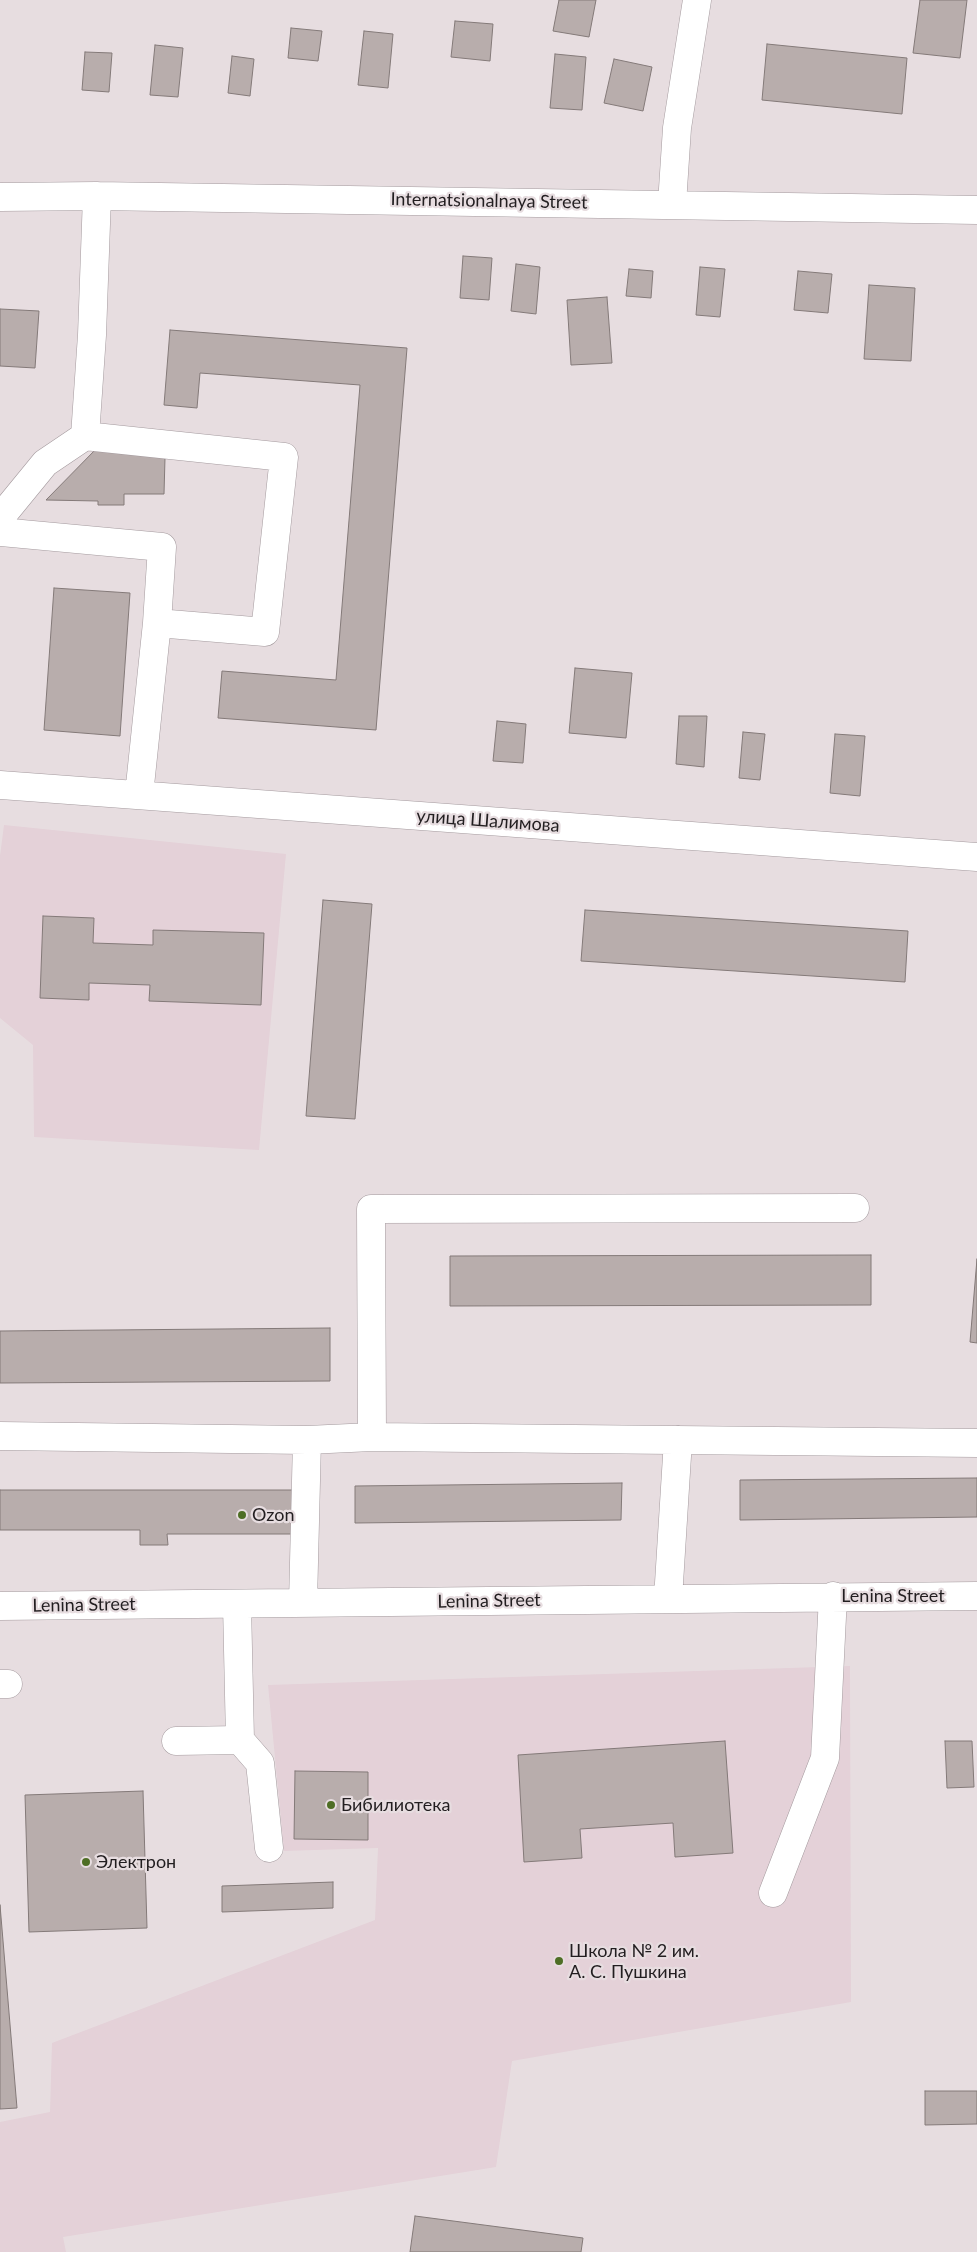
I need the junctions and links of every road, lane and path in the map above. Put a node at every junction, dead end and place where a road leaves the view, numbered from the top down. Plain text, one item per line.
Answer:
1 (697, 0) edge
2 (97, 196) junction
3 (0, 197) edge
4 (672, 204) junction
5 (977, 210) edge
6 (85, 436) junction
7 (0, 518) edge
8 (0, 532) edge
9 (157, 623) junction
10 (0, 785) edge
11 (139, 795) junction
12 (977, 857) edge
13 (855, 1208) dead end
14 (0, 1436) edge
15 (372, 1437) junction
16 (307, 1440) junction
17 (678, 1440) junction
18 (977, 1443) edge
19 (834, 1596) junction
20 (977, 1596) edge
21 (668, 1599) junction
22 (303, 1603) junction
23 (237, 1604) junction
24 (0, 1606) edge
25 (240, 1740) junction
26 (176, 1741) dead end
27 (269, 1848) dead end
28 (773, 1892) dead end

1 - 4 street
2 - 3 street, Internatsionalnaya Street
2 - 4 street, Internatsionalnaya Street
2 - 6 street
4 - 5 street, Internatsionalnaya Street
6 - 7 street
6 - 9 street
8 - 9 street
9 - 11 street
10 - 11 street, улица Шалимова
11 - 12 street, улица Шалимова
13 - 15 street
14 - 16 street
15 - 16 street
15 - 17 street
16 - 22 street
17 - 18 street
17 - 21 street
19 - 20 street, Lenina Street
19 - 21 street, Lenina Street
19 - 28 street
21 - 22 street, Lenina Street
22 - 23 street, Lenina Street
23 - 24 street, Lenina Street
23 - 25 street
25 - 26 street
25 - 27 street

